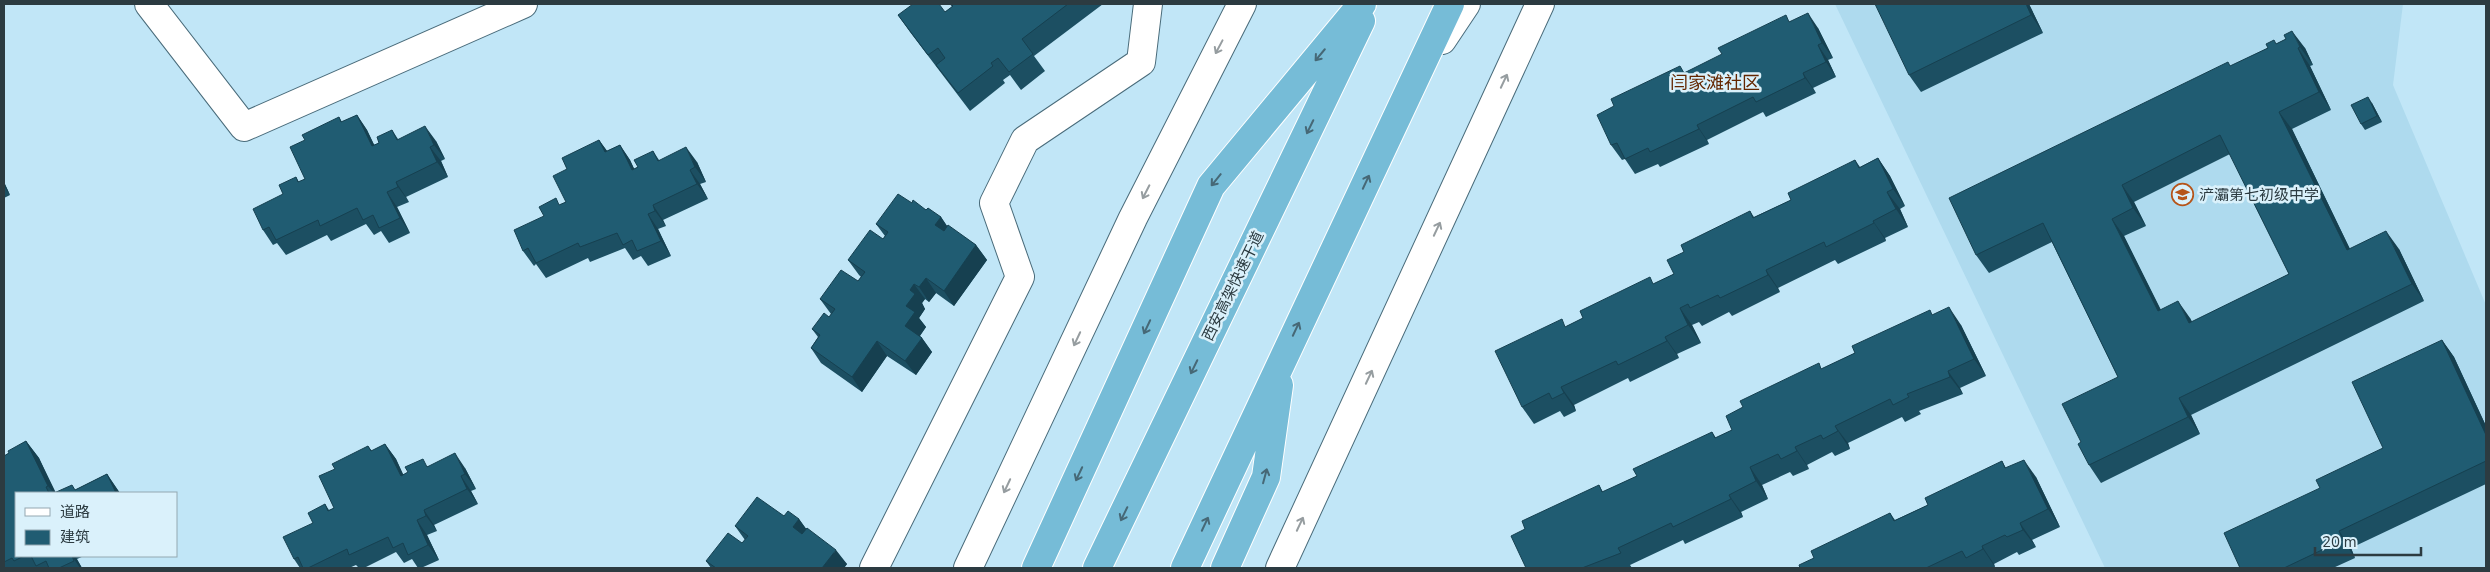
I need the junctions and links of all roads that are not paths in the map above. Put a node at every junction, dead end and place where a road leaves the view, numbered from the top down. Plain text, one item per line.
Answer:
1 (149, 4) edge
2 (523, 4) edge
3 (1148, 4) edge
4 (1242, 4) edge
5 (1362, 4) edge
6 (1369, 4) edge
7 (1450, 4) edge
8 (1466, 4) edge
9 (1540, 4) edge
10 (1414, 80) junction
11 (1282, 358) junction
12 (874, 568) edge
13 (968, 568) edge
14 (1036, 568) edge
15 (1097, 568) edge
16 (1185, 568) edge
17 (1225, 568) edge
18 (1280, 568) edge

1 - 2 main road
3 - 12 main road
4 -> 13 main road
5 -> 14 highway
6 -> 15 highway, 西安高架快速干道
7 - 10 highway
8 - 10 main road
18 -> 9 main road
11 -> 10 highway
16 -> 11 highway
17 -> 11 highway

